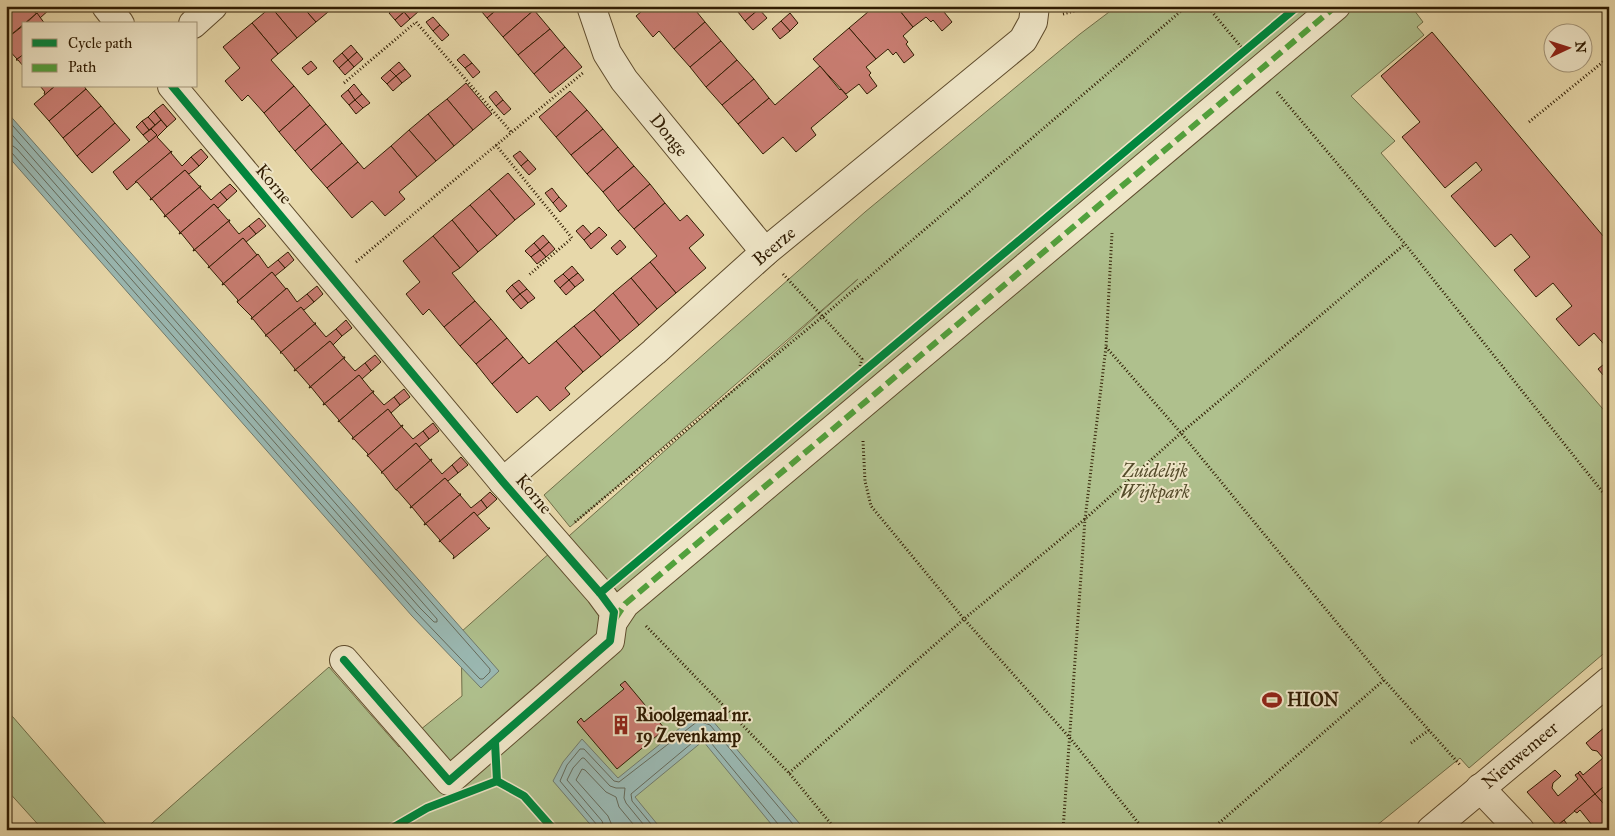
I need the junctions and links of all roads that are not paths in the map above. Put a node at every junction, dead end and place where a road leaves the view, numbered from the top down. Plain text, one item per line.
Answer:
1 (106, 6) edge
2 (213, 6) edge
3 (591, 6) edge
4 (1035, 6) edge
5 (1336, 6) edge
6 (118, 22) edge
7 (195, 22) edge
8 (174, 88) edge
9 (765, 252) junction
10 (504, 482) junction
11 (619, 613) junction
12 (344, 660) dead end
13 (1609, 681) edge
14 (1480, 788) junction
15 (1431, 830) edge
16 (1520, 830) edge

1 - 6 street
2 - 7 street
3 - 9 street, Donge
4 - 9 street, Beerze
5 - 11 street
8 - 10 street, Korne
9 - 10 street, Beerze
10 - 11 street, Korne
11 - 12 street
13 - 14 street, Nieuwemeer
14 - 15 street, Nieuwemeer
14 - 16 street

